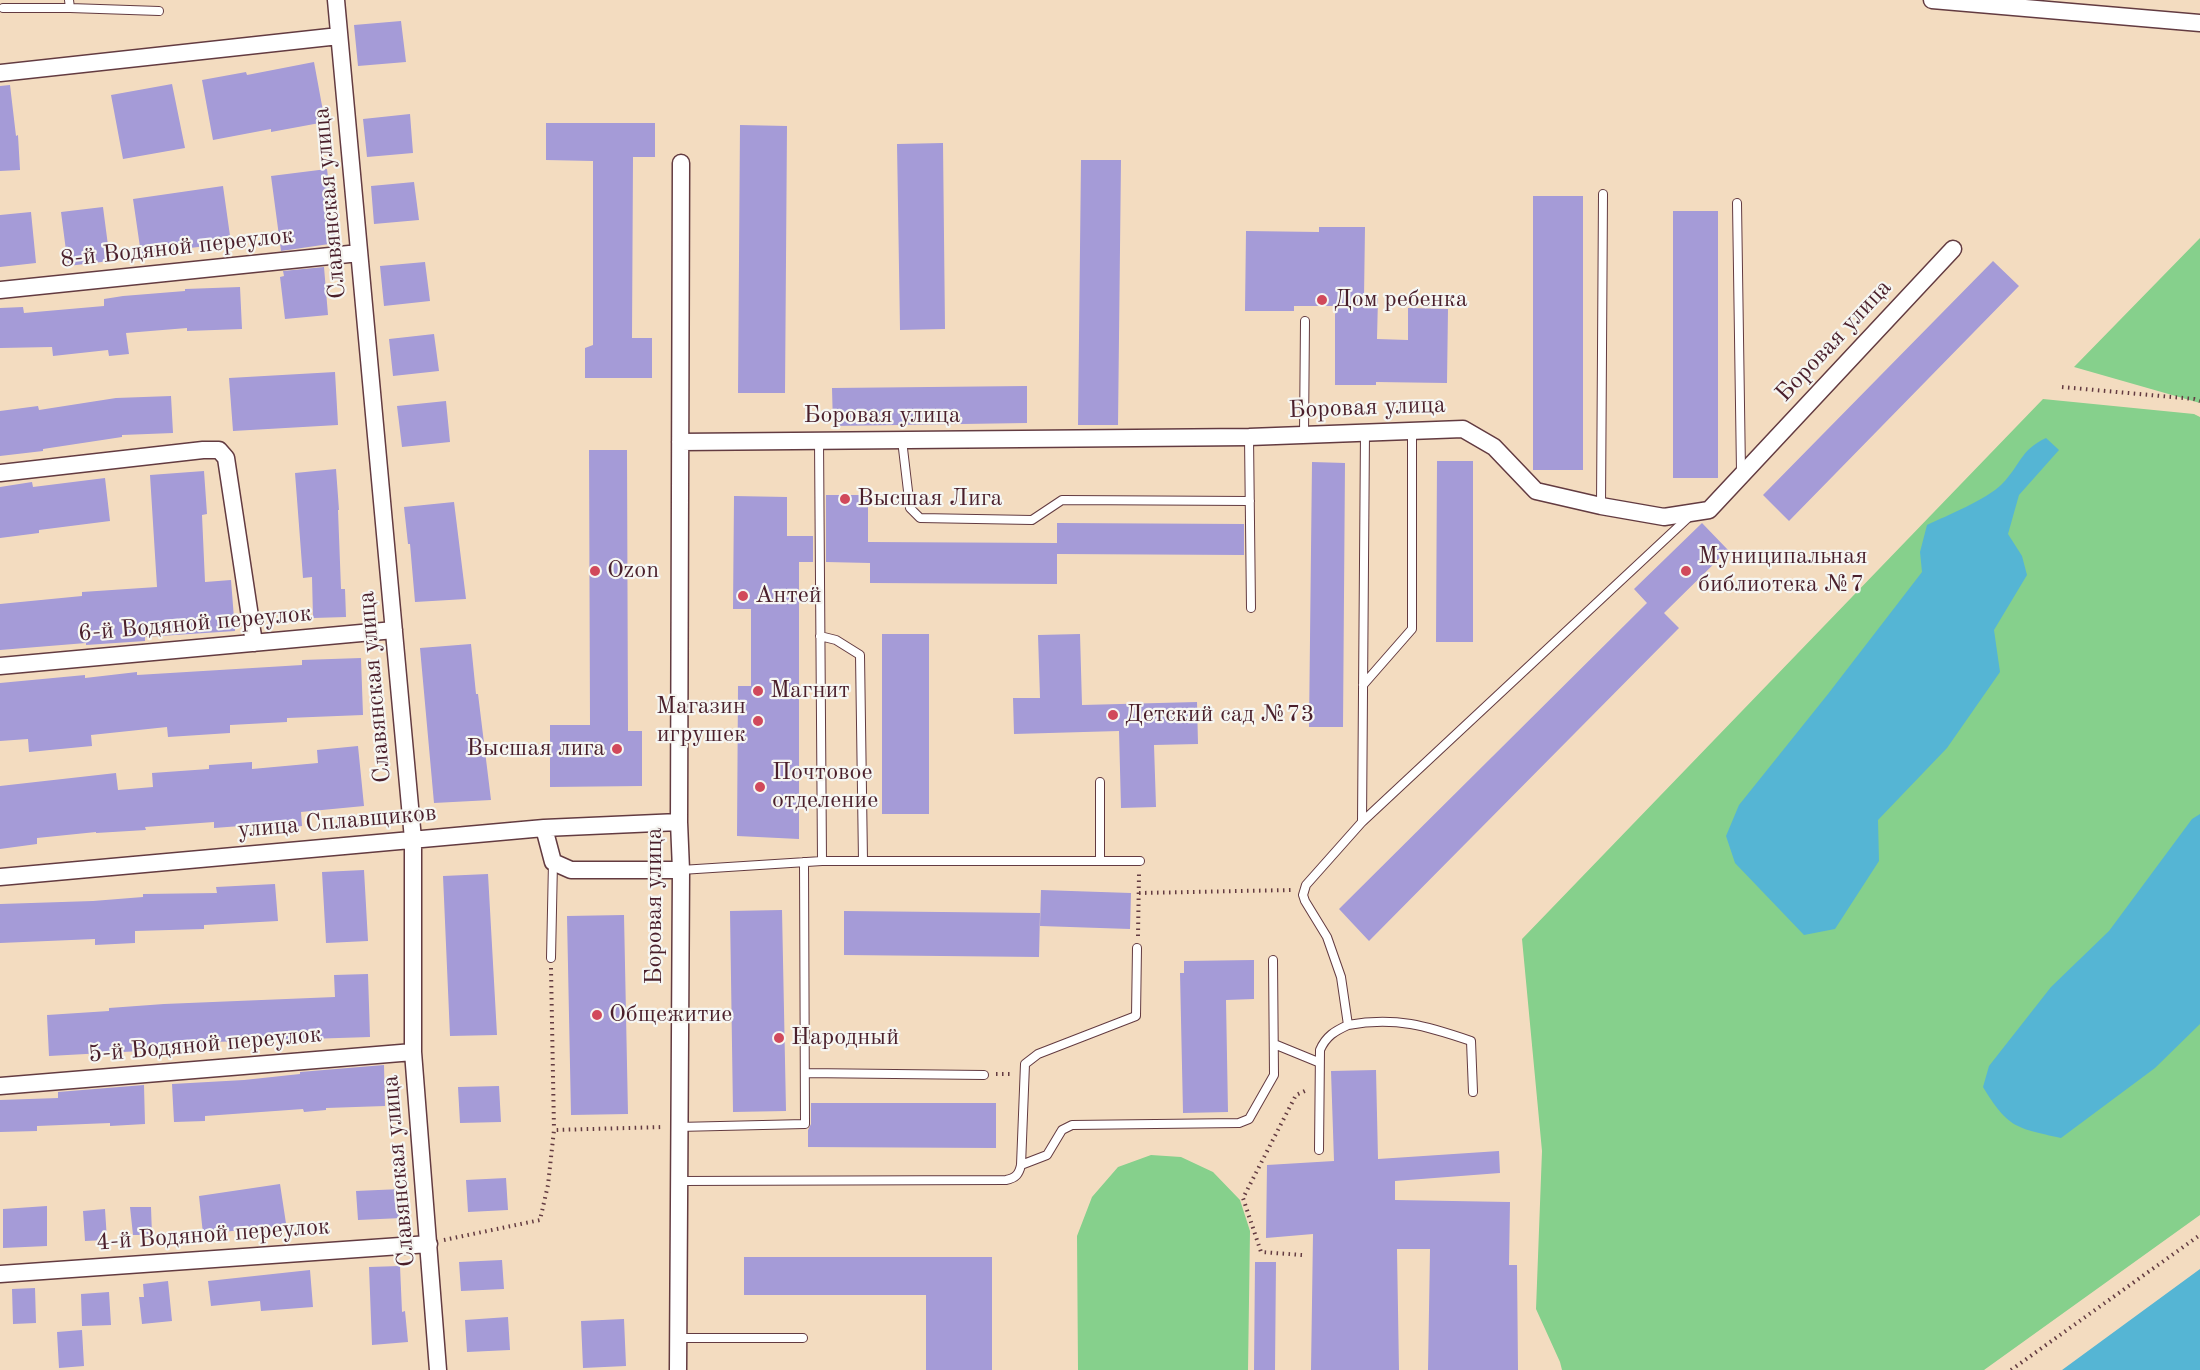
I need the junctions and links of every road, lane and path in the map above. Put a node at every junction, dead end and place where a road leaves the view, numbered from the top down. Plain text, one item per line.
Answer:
1 (336, 0) edge
2 (1932, 0) edge
3 (69, 4) edge
4 (3, 8) dead end
5 (159, 11) dead end
6 (2200, 23) edge
7 (339, 36) junction
8 (0, 73) edge
9 (681, 163) dead end
10 (1604, 194) dead end
11 (1737, 203) dead end
12 (1953, 249) dead end
13 (359, 253) junction
14 (0, 290) edge
15 (1305, 321) dead end
16 (2062, 387) dead end
17 (2200, 401) edge
18 (1412, 430) junction
19 (1365, 432) junction
20 (1304, 434) junction
21 (1249, 437) junction
22 (819, 440) junction
23 (902, 440) junction
24 (680, 442) junction
25 (0, 473) edge
26 (1741, 476) junction
27 (1250, 501) junction
28 (1601, 506) junction
29 (1694, 512) junction
30 (1251, 608) dead end
31 (394, 630) junction
32 (820, 636) junction
33 (254, 643) junction
34 (0, 666) edge
35 (1363, 685) junction
36 (1100, 782) dead end
37 (679, 822) junction
38 (1362, 822) junction
39 (544, 828) junction
40 (413, 839) junction
41 (822, 861) junction
42 (864, 861) junction
43 (1100, 861) junction
44 (1140, 861) joint
45 (553, 862) junction
46 (804, 862) junction
47 (681, 870) junction
48 (0, 877) edge
49 (1303, 890) junction
50 (1139, 894) junction
51 (1137, 948) joint
52 (551, 958) joint
53 (1273, 960) dead end
54 (1348, 1025) junction
55 (1274, 1044) junction
56 (413, 1052) junction
57 (1318, 1062) junction
58 (805, 1073) junction
59 (1023, 1073) junction
60 (984, 1075) joint
61 (1318, 1085) junction
62 (0, 1086) edge
63 (1473, 1092) dead end
64 (678, 1127) junction
65 (554, 1130) junction
66 (1319, 1150) dead end
67 (1022, 1165) junction
68 (678, 1181) junction
69 (2200, 1235) edge
70 (429, 1244) junction
71 (1302, 1255) dead end
72 (0, 1274) edge
73 (678, 1338) junction
74 (803, 1338) dead end
75 (438, 1370) edge
76 (678, 1370) edge
77 (2011, 1370) edge

1 - 7 street, Славянская улица
2 - 6 street
3 - 4 lane
3 - 5 lane
7 - 8 street
7 - 13 street, Славянская улица
9 - 24 street, Боровая улица
10 - 28 lane
11 - 26 lane
12 - 26 street, Боровая улица
13 - 14 street, 8-й Водяной переулок
13 - 31 street, Славянская улица
15 - 20 lane
16 - 17 path
18 - 19 street, Боровая улица
18 - 28 street, Боровая улица
18 - 35 lane
19 - 20 street, Боровая улица
19 - 35 lane
20 - 21 street, Боровая улица
21 - 23 street, Боровая улица
21 - 27 lane
22 - 23 street, Боровая улица
22 - 24 street, Боровая улица
22 - 32 lane
23 - 27 lane
24 - 37 street, Боровая улица
25 - 33 street
26 - 29 street, Боровая улица
27 - 30 lane
28 - 29 street, Боровая улица
29 - 38 lane
31 - 33 street, 6-й Водяной переулок
31 - 40 street, Славянская улица
32 - 41 lane
32 - 42 lane
33 - 34 street, 6-й Водяной переулок
35 - 38 lane
36 - 43 lane
37 - 39 street, улица Сплавщиков
37 - 47 street, Боровая улица
38 - 49 lane
39 - 40 street, улица Сплавщиков
39 - 45 street
40 - 48 street, улица Сплавщиков
40 - 56 street, Славянская улица
41 - 42 lane
41 - 46 lane
42 - 43 lane
43 - 44 lane
44 - 50 path
45 - 47 street
45 - 52 lane
46 - 47 lane
46 - 58 lane
47 - 64 street, Боровая улица
49 - 50 path
49 - 54 lane
50 - 51 path
51 - 59 lane
52 - 65 path
53 - 55 lane
54 - 57 lane
54 - 63 lane
55 - 57 lane
55 - 67 lane
56 - 62 street, 5-й Водяной переулок
56 - 70 street, Славянская улица
57 - 61 lane
58 - 60 lane
58 - 64 lane
59 - 60 path
59 - 67 lane
61 - 66 lane
61 - 71 path
64 - 65 path
64 - 68 street, Боровая улица
65 - 70 path
67 - 68 lane
68 - 73 street, Боровая улица
69 - 77 path
70 - 72 street, 4-й Водяной переулок
70 - 75 street, Славянская улица
73 - 74 lane
73 - 76 street, Боровая улица

